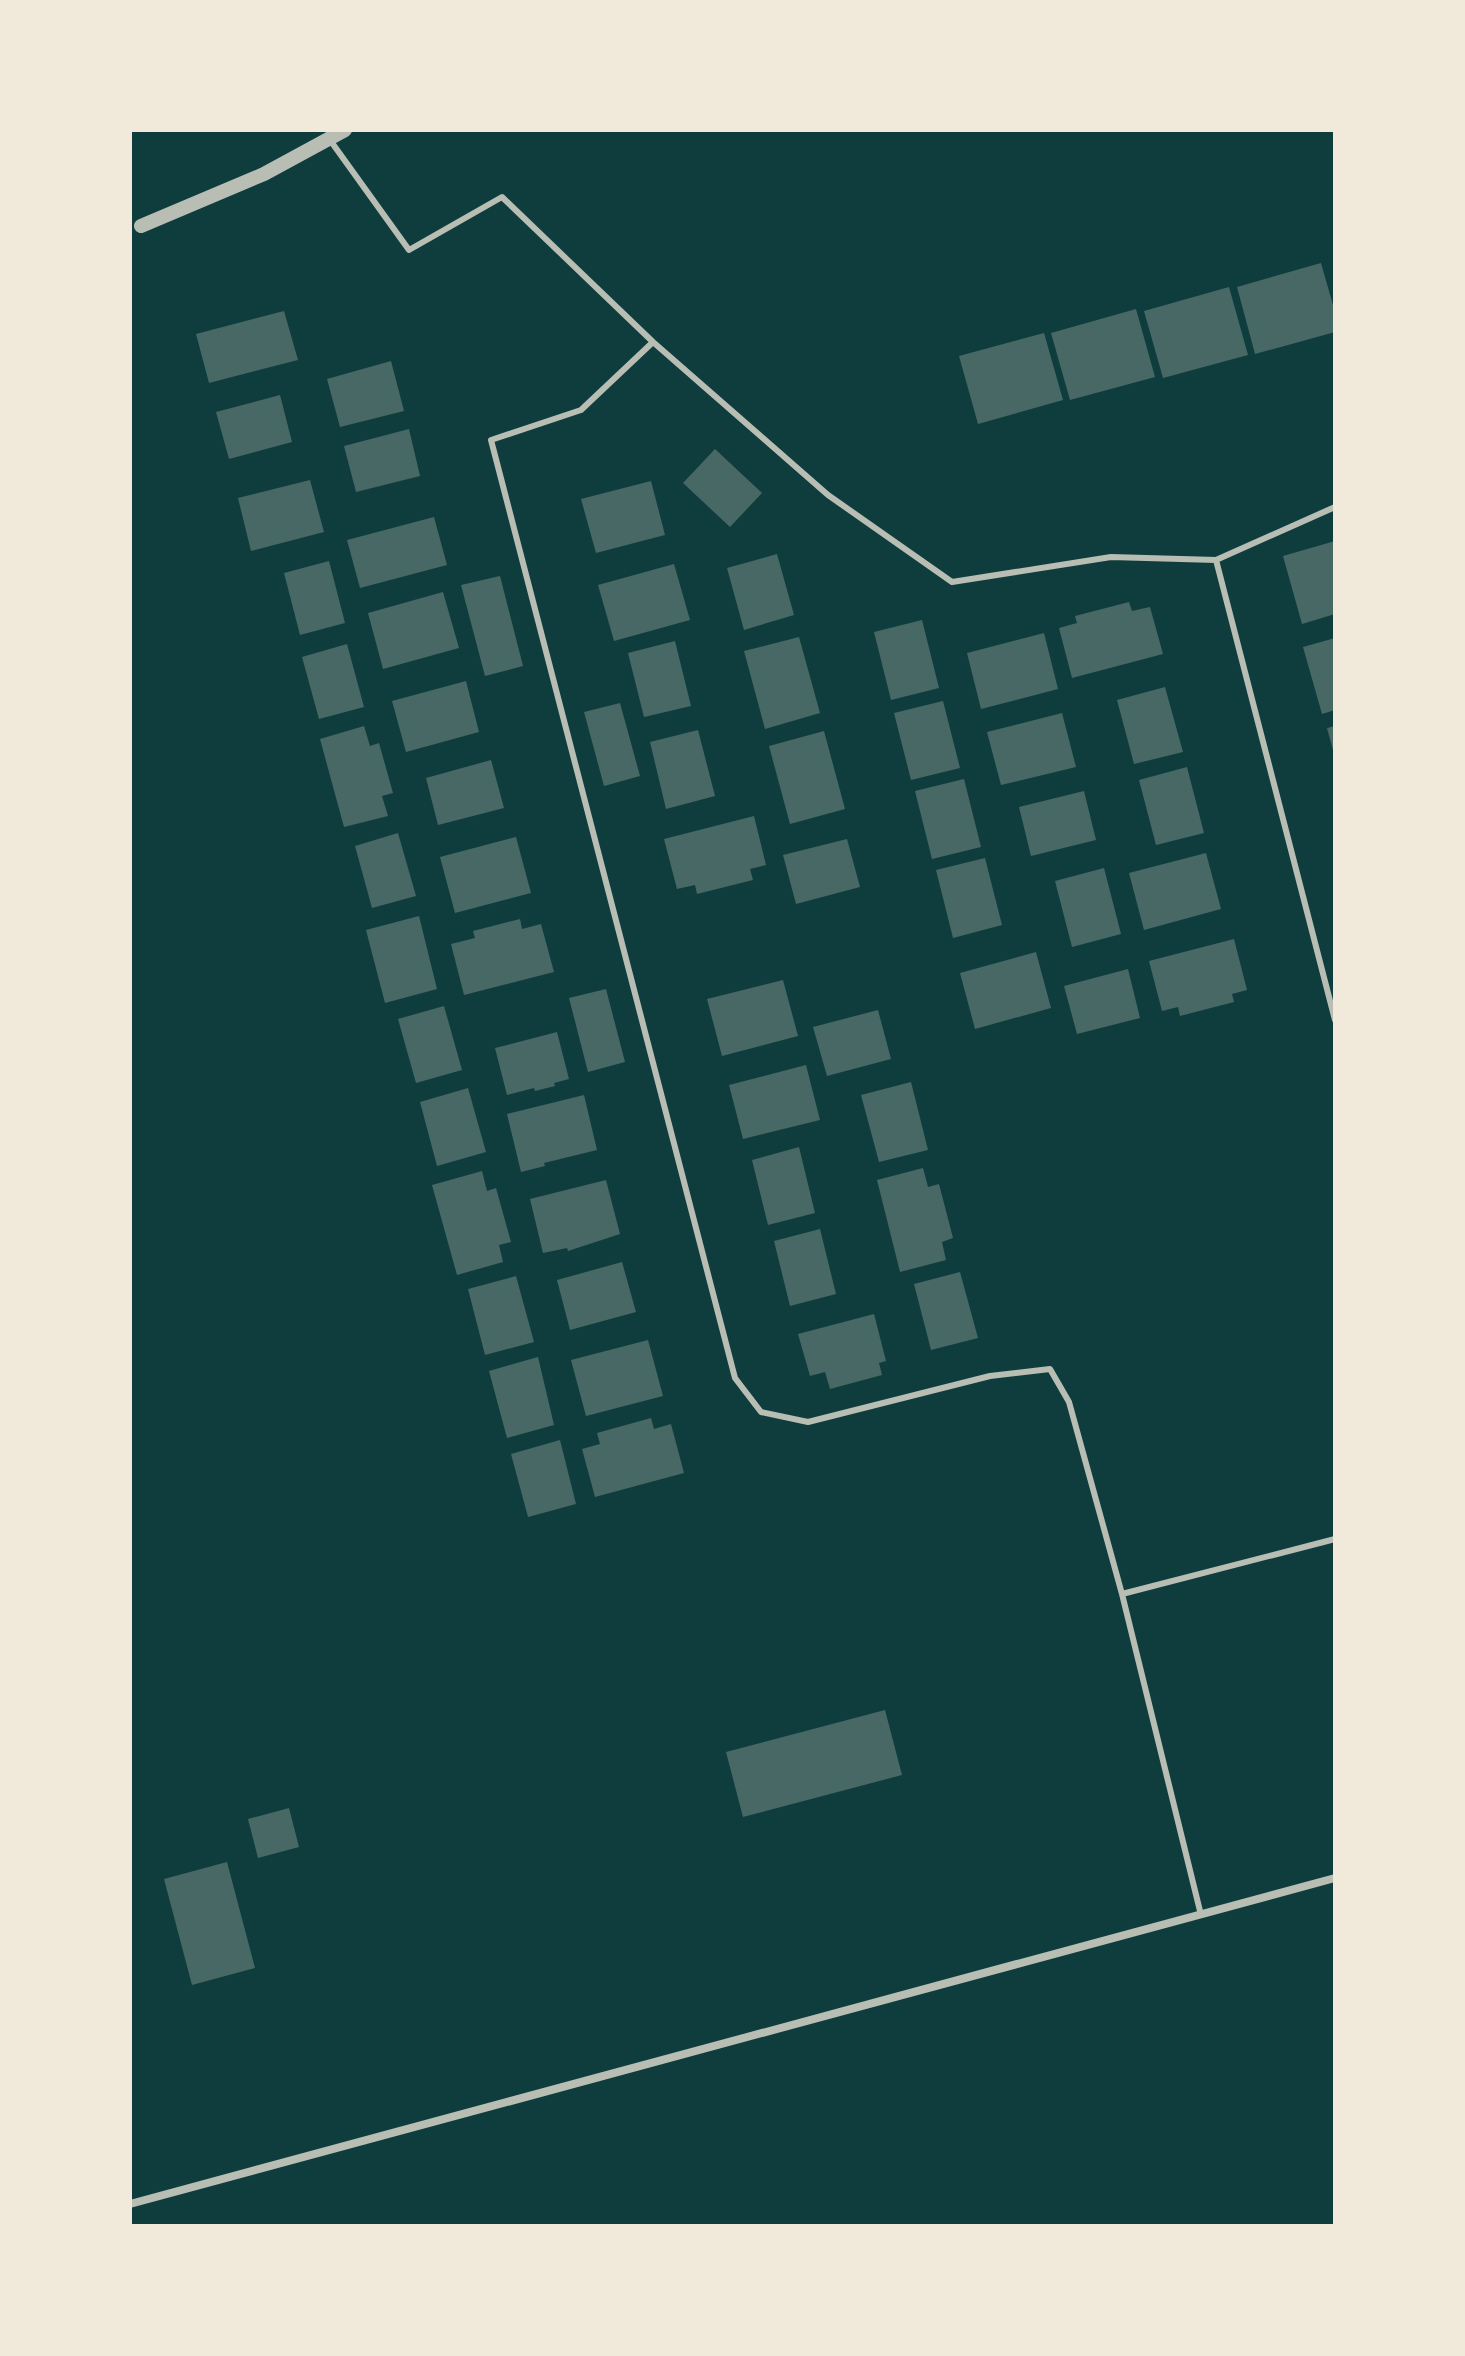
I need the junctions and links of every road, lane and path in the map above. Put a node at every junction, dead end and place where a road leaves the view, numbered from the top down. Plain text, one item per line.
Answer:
1 (345, 130) edge
2 (330, 140) junction
3 (141, 226) dead end
4 (653, 342) junction
5 (1335, 507) edge
6 (1216, 560) junction
7 (1335, 1020) edge
8 (1335, 1539) edge
9 (1122, 1594) junction
10 (1335, 1878) edge
11 (1201, 1915) junction
12 (130, 2204) edge

1 - 2 street
2 - 3 street
2 - 4 lane
4 - 6 lane
4 - 9 lane
5 - 6 lane
6 - 7 lane
8 - 9 lane
9 - 11 lane
10 - 11 street
11 - 12 street

